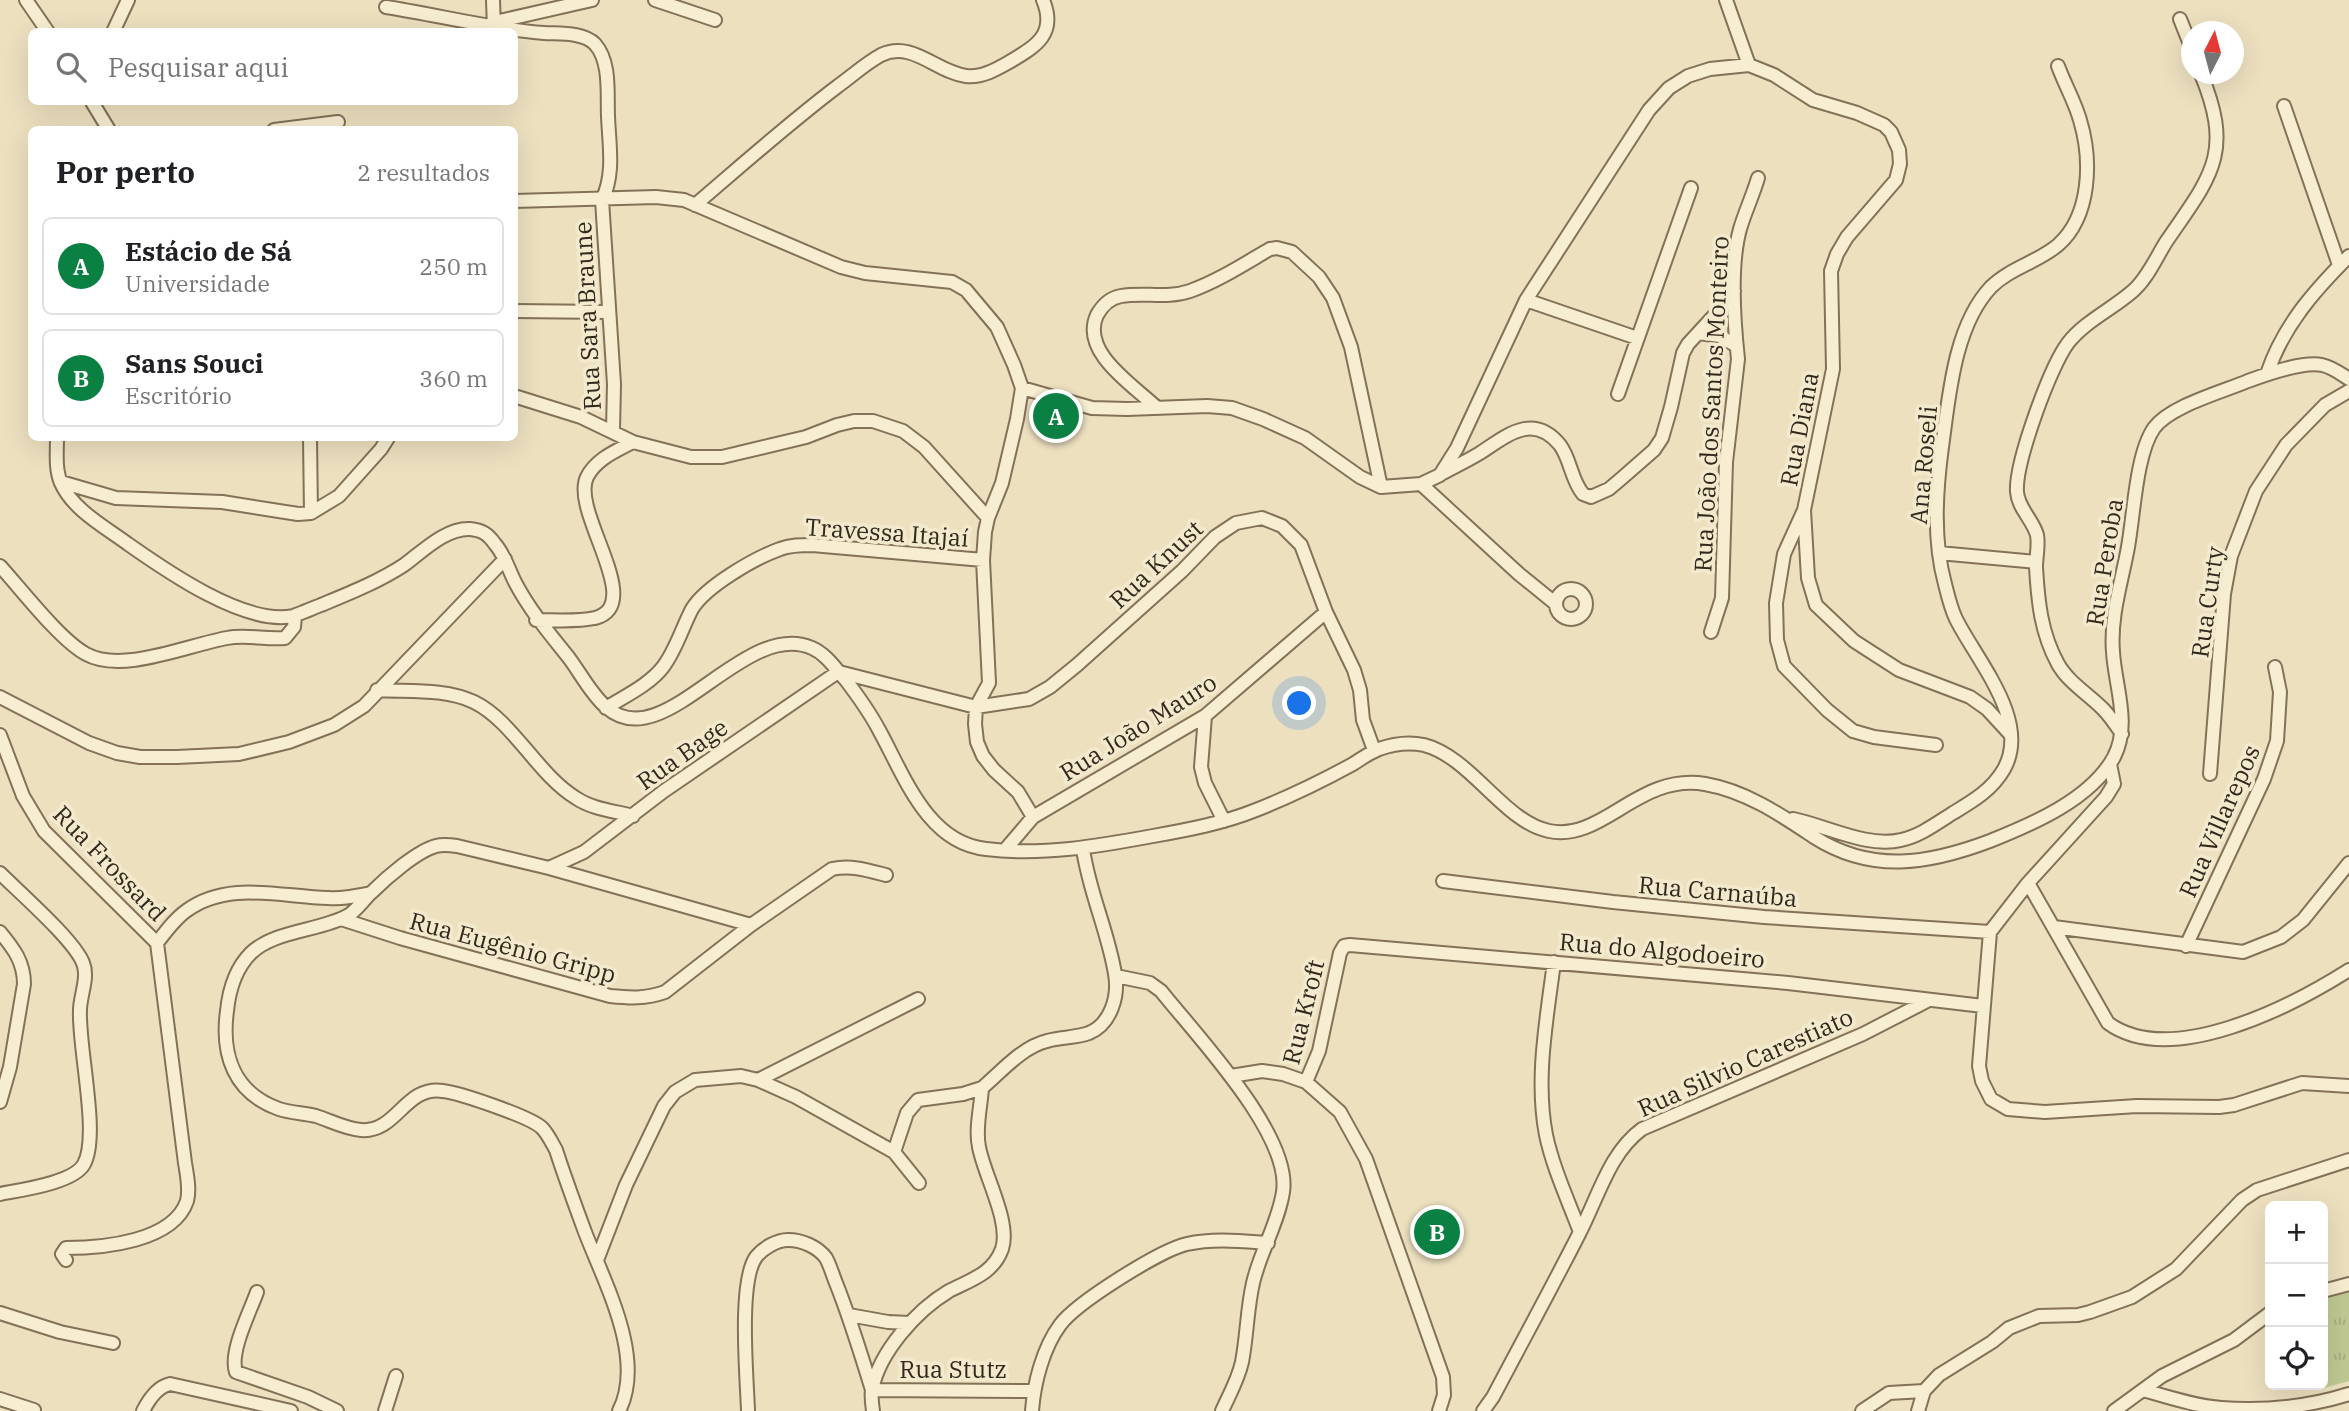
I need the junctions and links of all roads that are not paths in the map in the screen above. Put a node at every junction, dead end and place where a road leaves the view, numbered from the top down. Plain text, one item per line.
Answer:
1 (26, 0) edge
2 (128, 0) edge
3 (493, 0) edge
4 (592, 0) edge
5 (655, 0) edge
6 (1043, 0) edge
7 (1726, 0) edge
8 (386, 7) dead end
9 (2179, 19) dead end
10 (715, 20) dead end
11 (2181, 24) edge
12 (494, 25) junction
13 (45, 28) edge
14 (115, 28) edge
15 (517, 28) edge
16 (518, 28) edge
17 (1749, 65) junction
18 (2058, 66) dead end
19 (2206, 84) edge
20 (94, 105) edge
21 (2284, 106) dead end
22 (338, 122) dead end
23 (107, 126) edge
24 (306, 126) edge
25 (1758, 178) dead end
26 (1692, 188) dead end
27 (603, 200) junction
28 (518, 201) edge
29 (695, 205) junction
30 (2344, 260) edge
31 (1734, 291) junction
32 (1527, 300) junction
33 (518, 311) edge
34 (608, 312) junction
35 (1697, 335) junction
36 (1637, 338) junction
37 (1735, 345) junction
38 (2267, 373) junction
39 (2348, 387) edge
40 (1022, 388) junction
41 (1618, 394) dead end
42 (518, 397) edge
43 (1156, 407) junction
44 (613, 430) junction
45 (57, 441) edge
46 (310, 441) edge
47 (386, 441) edge
48 (633, 442) junction
49 (1440, 475) junction
50 (61, 482) junction
51 (1421, 484) junction
52 (1381, 487) junction
53 (1804, 510) junction
54 (311, 513) junction
55 (988, 518) junction
56 (1940, 553) junction
57 (505, 559) junction
58 (983, 560) junction
59 (2036, 562) junction
60 (0, 566) edge
61 (1556, 604) dead end
62 (1326, 612) junction
63 (295, 616) junction
64 (536, 620) junction
65 (1711, 632) dead end
66 (2275, 667) dead end
67 (838, 671) junction
68 (375, 694) junction
69 (1, 704) edge
70 (976, 707) junction
71 (606, 708) junction
72 (1205, 716) junction
73 (2010, 734) junction
74 (2122, 734) junction
75 (0, 736) edge
76 (1936, 745) dead end
77 (1374, 750) junction
78 (2110, 764) junction
79 (2210, 774) dead end
80 (633, 816) junction
81 (1033, 817) junction
82 (1786, 817) junction
83 (1224, 821) junction
84 (1083, 849) junction
85 (1005, 850) junction
86 (2349, 863) edge
87 (549, 868) junction
88 (0, 873) edge
89 (886, 875) dead end
90 (1443, 881) dead end
91 (2028, 883) junction
92 (371, 892) junction
93 (341, 919) junction
94 (751, 925) junction
95 (2054, 927) junction
96 (0, 932) edge
97 (1990, 932) junction
98 (157, 943) junction
99 (2186, 946) junction
100 (1339, 953) joint
101 (1554, 961) junction
102 (2349, 970) edge
103 (1116, 976) junction
104 (919, 999) dead end
105 (1929, 1000) junction
106 (1983, 1006) junction
107 (1231, 1076) junction
108 (758, 1080) junction
109 (1306, 1082) junction
110 (2349, 1086) edge
111 (982, 1088) junction
112 (0, 1102) edge
113 (894, 1152) junction
114 (2349, 1160) edge
115 (919, 1182) dead end
116 (0, 1194) edge
117 (1580, 1232) junction
118 (1268, 1243) junction
119 (66, 1260) dead end
120 (597, 1260) junction
121 (2349, 1284) edge
122 (2328, 1290) edge
123 (257, 1292) dead end
124 (0, 1313) edge
125 (849, 1315) junction
126 (2265, 1316) edge
127 (910, 1323) junction
128 (113, 1343) dead end
129 (396, 1376) dead end
130 (872, 1390) junction
131 (2143, 1390) junction
132 (1033, 1391) junction
133 (1924, 1391) junction
134 (2349, 1394) edge
135 (0, 1399) edge
136 (34, 1410) edge
137 (143, 1411) edge
138 (291, 1411) edge
139 (337, 1411) edge
140 (385, 1411) edge
141 (618, 1411) edge
142 (748, 1411) edge
143 (873, 1411) edge
144 (1032, 1411) edge
145 (1222, 1411) edge
146 (1440, 1411) edge
147 (1483, 1411) edge
148 (1862, 1411) edge
149 (1918, 1411) edge
150 (2114, 1411) edge

1 - 13 street
2 - 14 street
3 - 12 street
4 - 12 street
5 - 10 street
6 - 29 street
7 - 17 street
8 - 12 street
9 - 11 street
12 - 15 street
16 - 27 street
17 - 32 street
17 - 53 street, Rua Diana
18 - 56 street, Ana Roseli
19 - 59 street
20 - 23 street
21 - 30 street
22 - 24 street
25 - 31 street, Rua João dos Santos Monteiro
26 - 36 street
27 - 28 street, Rua Sara Braune
27 - 29 street, Rua Sara Braune
27 - 34 street, Rua Sara Braune
29 - 40 street, Rua Sara Braune
30 - 38 street
31 - 35 street
31 - 37 street, Rua João dos Santos Monteiro
32 - 36 street
32 - 49 street
33 - 34 street
34 - 44 street, Rua Sara Braune
35 - 37 street
35 - 49 street
36 - 41 street
37 - 65 street, Rua João dos Santos Monteiro
38 - 39 street, Rua Peroba
38 - 74 street, Rua Peroba
39 - 79 street, Rua Curty
40 - 43 street
40 - 55 street
42 - 44 street
43 - 52 street
43 - 52 street
44 - 48 street
45 - 50 street
46 - 54 street
47 - 54 street
48 - 55 street
48 - 64 street
49 - 51 street
50 - 54 street
50 - 63 street
51 - 52 street
51 - 61 street
53 - 73 street, Rua Diana
53 - 76 street
55 - 58 street
56 - 59 street
56 - 73 street, Ana Roseli
57 - 63 street
57 - 64 street
57 - 68 street
58 - 70 street
58 - 71 street, Travessa Itajaí
59 - 74 street
60 - 63 street
62 - 70 street, Rua Knust
62 - 72 street, Rua João Mauro
62 - 77 street, Rua Knust
64 - 71 street
66 - 99 street, Rua Villarepos
67 - 70 street, Rua Knust
67 - 71 street
67 - 80 street, Rua Bage
67 - 85 street
68 - 69 street
68 - 80 street
70 - 81 street
72 - 81 street, Rua João Mauro
72 - 83 street
73 - 82 street
74 - 78 street, Rua Peroba
75 - 98 street, Rua Frossard
77 - 82 street
77 - 83 street
78 - 82 street, Rua Peroba
78 - 91 street
80 - 87 street, Rua Bage
81 - 85 street, Rua João Mauro
83 - 84 street
84 - 85 street
84 - 103 street
86 - 99 street
87 - 92 street
87 - 94 street
88 - 116 street
89 - 94 street, Rua Eugênio Gripp
90 - 97 street, Rua Carnaúba
91 - 95 street
91 - 97 street
92 - 93 street
92 - 98 street
93 - 94 street, Rua Eugênio Gripp
93 - 120 street
95 - 99 street
95 - 102 street
96 - 112 street
97 - 106 street
98 - 119 street
100 - 101 street, Rua do Algodoeiro
100 - 109 street, Rua Kroft
101 - 105 street, Rua do Algodoeiro
101 - 117 street
103 - 107 street
103 - 111 street
104 - 108 street
105 - 106 street, Rua do Algodoeiro
105 - 117 street, Rua Silvio Carestiato
106 - 110 street
107 - 109 street
107 - 118 street
108 - 113 street
108 - 120 street
109 - 146 street
111 - 113 street
111 - 127 street
113 - 115 street
114 - 133 street
117 - 147 street, Rua Silvio Carestiato
118 - 132 street
118 - 145 street
120 - 141 street
121 - 122 street
123 - 139 street
124 - 128 street
125 - 127 street
125 - 130 street
125 - 142 street
126 - 131 street
127 - 130 street
129 - 140 street
130 - 132 street, Rua Stutz
130 - 143 street
131 - 134 street
131 - 150 street
132 - 144 street
133 - 148 street
133 - 149 street
135 - 136 street
137 - 138 street

